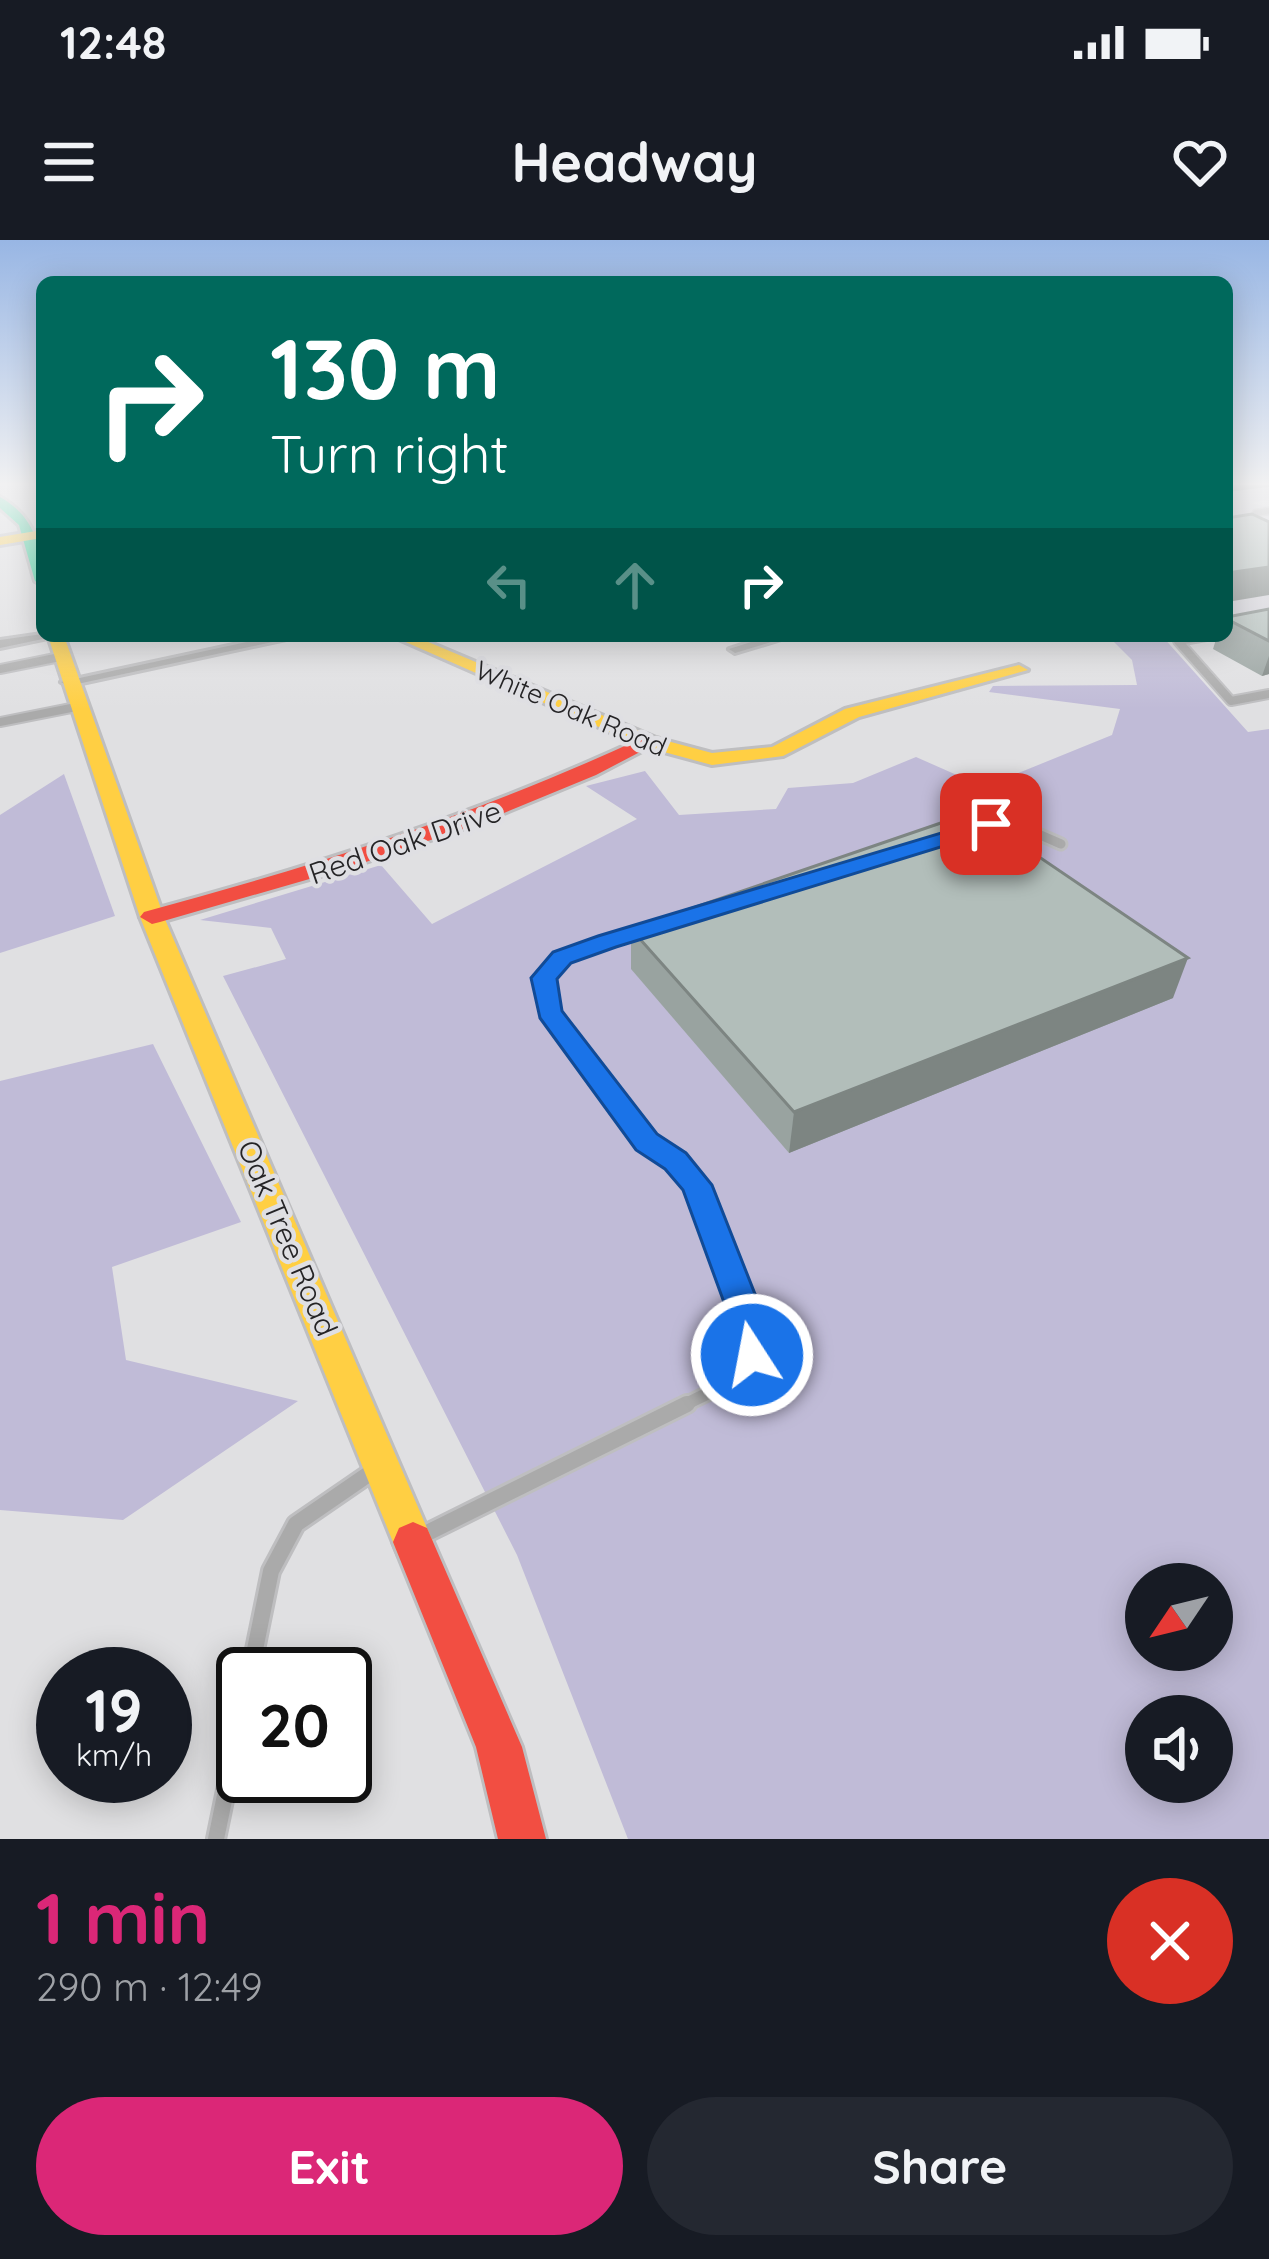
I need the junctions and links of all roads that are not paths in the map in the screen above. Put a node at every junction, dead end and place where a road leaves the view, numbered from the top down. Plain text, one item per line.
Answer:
1 (244, 642) edge
2 (414, 642) edge
3 (762, 642) edge
4 (1179, 642) edge
5 (0, 644) edge
6 (735, 649) dead end
7 (62, 664) edge
8 (0, 669) edge
9 (1019, 670) dead end
10 (1269, 694) edge
11 (0, 722) edge
12 (649, 742) junction
13 (968, 831) edge
14 (1061, 844) dead end
15 (152, 917) junction
16 (652, 928) edge
17 (383, 1464) junction
18 (415, 1539) junction
19 (256, 1647) edge
20 (223, 1803) edge
21 (216, 1839) edge
22 (522, 1839) edge

1 - 7 street
2 - 12 street, White Oak Road
3 - 6 street
4 - 10 lane
5 - 7 street
7 - 8 lane
7 - 11 lane
7 - 15 street, Oak Tree Road
9 - 12 street, White Oak Road
12 - 15 street, Red Oak Drive
13 - 14 lane
15 - 17 street, Oak Tree Road
16 - 18 lane
17 - 18 street, Oak Tree Road
17 - 19 lane
18 - 22 street, Oak Tree Road
20 - 21 lane

